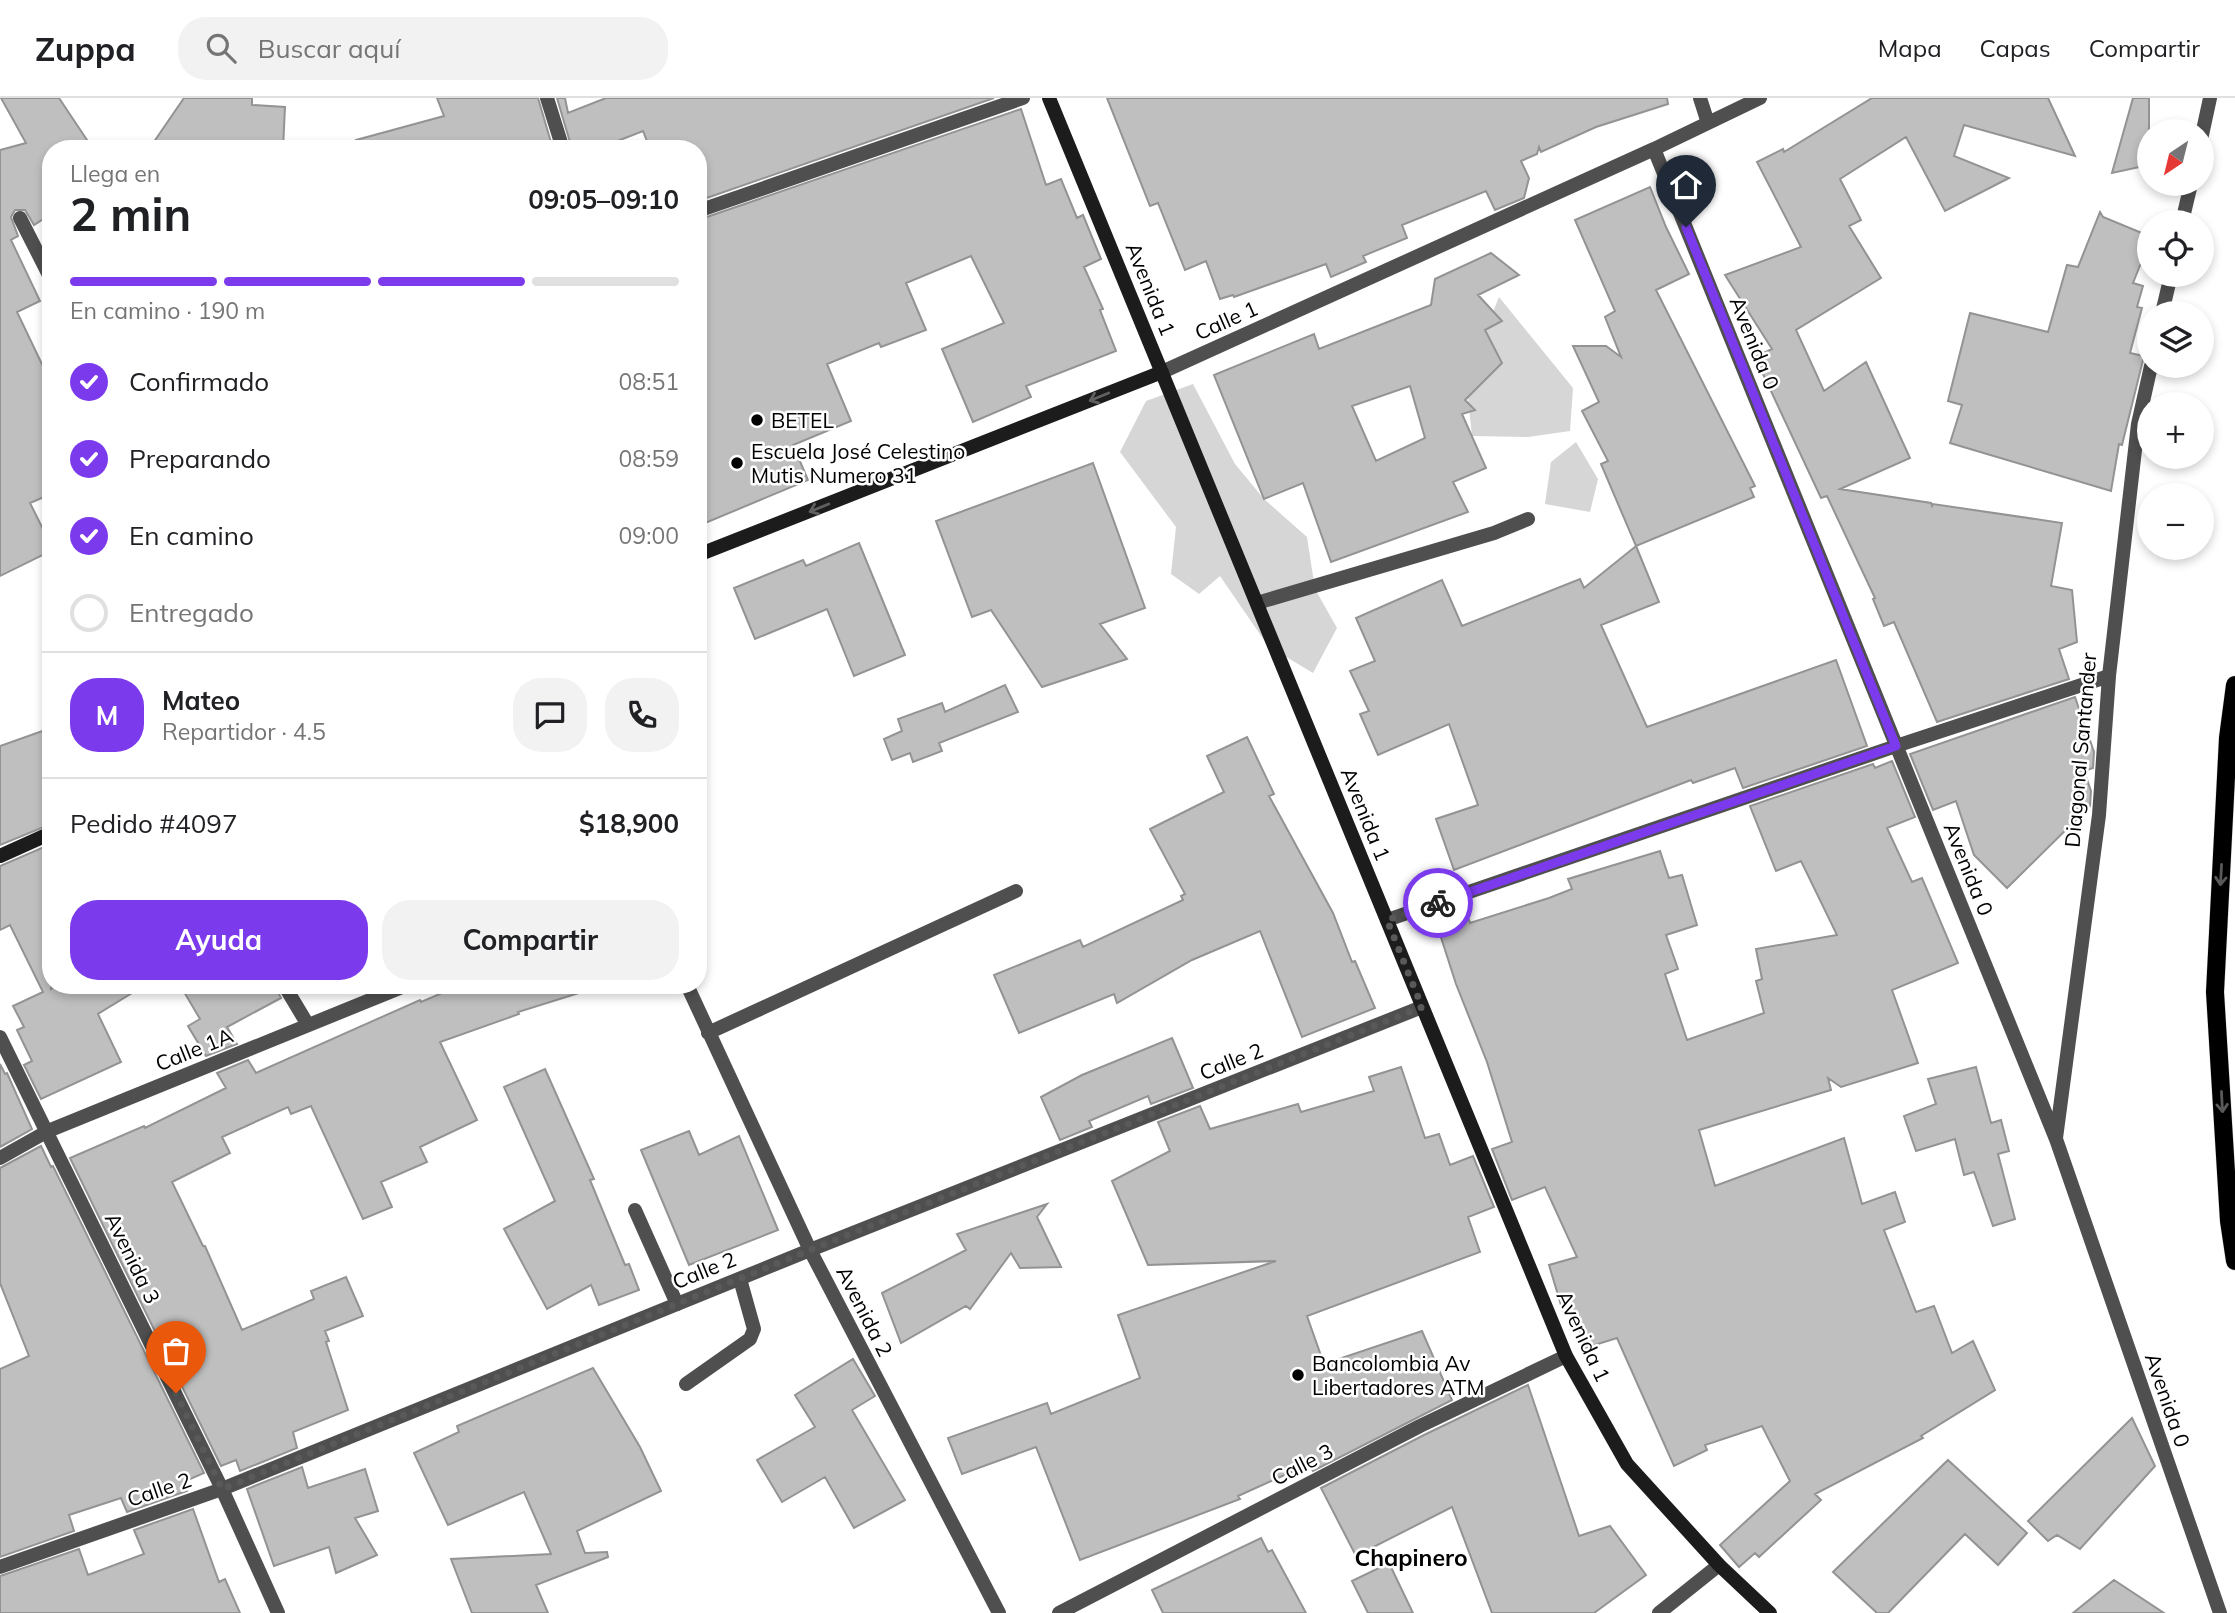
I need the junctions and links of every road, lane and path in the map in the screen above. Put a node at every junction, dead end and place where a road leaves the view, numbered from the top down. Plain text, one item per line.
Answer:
1 (547, 98) edge
2 (1023, 98) edge
3 (1049, 98) edge
4 (1700, 98) edge
5 (1760, 98) edge
6 (2210, 98) edge
7 (2205, 119) edge
8 (1708, 123) junction
9 (560, 140) edge
10 (1654, 149) junction
11 (707, 208) edge
12 (20, 218) dead end
13 (42, 261) edge
14 (1162, 372) junction
15 (2148, 378) edge
16 (1528, 519) dead end
17 (707, 551) edge
18 (1256, 603) junction
19 (2109, 676) junction
20 (2235, 685) edge
21 (1896, 746) junction
22 (42, 837) edge
23 (0, 856) edge
24 (1016, 891) dead end
25 (1387, 920) junction
26 (289, 994) edge
27 (385, 994) edge
28 (691, 994) edge
29 (1422, 1007) junction
30 (308, 1025) junction
31 (708, 1033) junction
32 (0, 1037) edge
33 (48, 1131) junction
34 (2056, 1139) junction
35 (0, 1158) edge
36 (635, 1210) dead end
37 (810, 1250) junction
38 (2235, 1261) edge
39 (740, 1279) junction
40 (677, 1304) junction
41 (1566, 1356) junction
42 (687, 1384) dead end
43 (222, 1489) junction
44 (1718, 1565) junction
45 (0, 1567) edge
46 (278, 1613) edge
47 (999, 1613) edge
48 (1059, 1613) edge
49 (1659, 1613) edge
50 (1770, 1613) edge
51 (2220, 1613) edge

1 - 9 street
2 - 11 street
3 - 14 street, Avenida 1
4 - 8 street
5 - 8 street, Calle 1
6 - 7 street
8 - 10 street, Calle 1
10 - 14 street, Calle 1
10 - 21 street, Avenida 0
12 - 13 street
14 -> 17 street, Calle 1
14 - 18 street, Avenida 1
15 - 19 street, Diagonal Santander
16 - 18 street
18 - 25 street, Avenida 1
19 - 21 street
19 - 34 street, Diagonal Santander
20 -> 38 main road
21 - 25 street
21 - 34 street, Avenida 0
22 - 23 street
24 - 31 street
25 - 29 street, Avenida 1
26 - 30 street
27 - 30 street, Calle 1A
28 - 31 street, Avenida 2
29 - 37 street, Calle 2
29 - 41 street, Avenida 1
30 - 33 street, Calle 1A
31 - 37 street, Avenida 2
32 - 33 street, Avenida 3
33 - 35 street, Calle 1A
33 - 43 street, Avenida 3
34 - 51 street, Avenida 0
36 - 40 street
37 - 39 street, Calle 2
37 - 47 street, Avenida 2
39 - 40 street, Calle 2
39 - 42 street
40 - 43 street, Calle 2
41 - 44 street, Avenida 1
41 - 48 street, Calle 3
43 - 45 street, Calle 2
43 - 46 street, Avenida 3
44 - 49 street
44 - 50 street, Avenida 1

